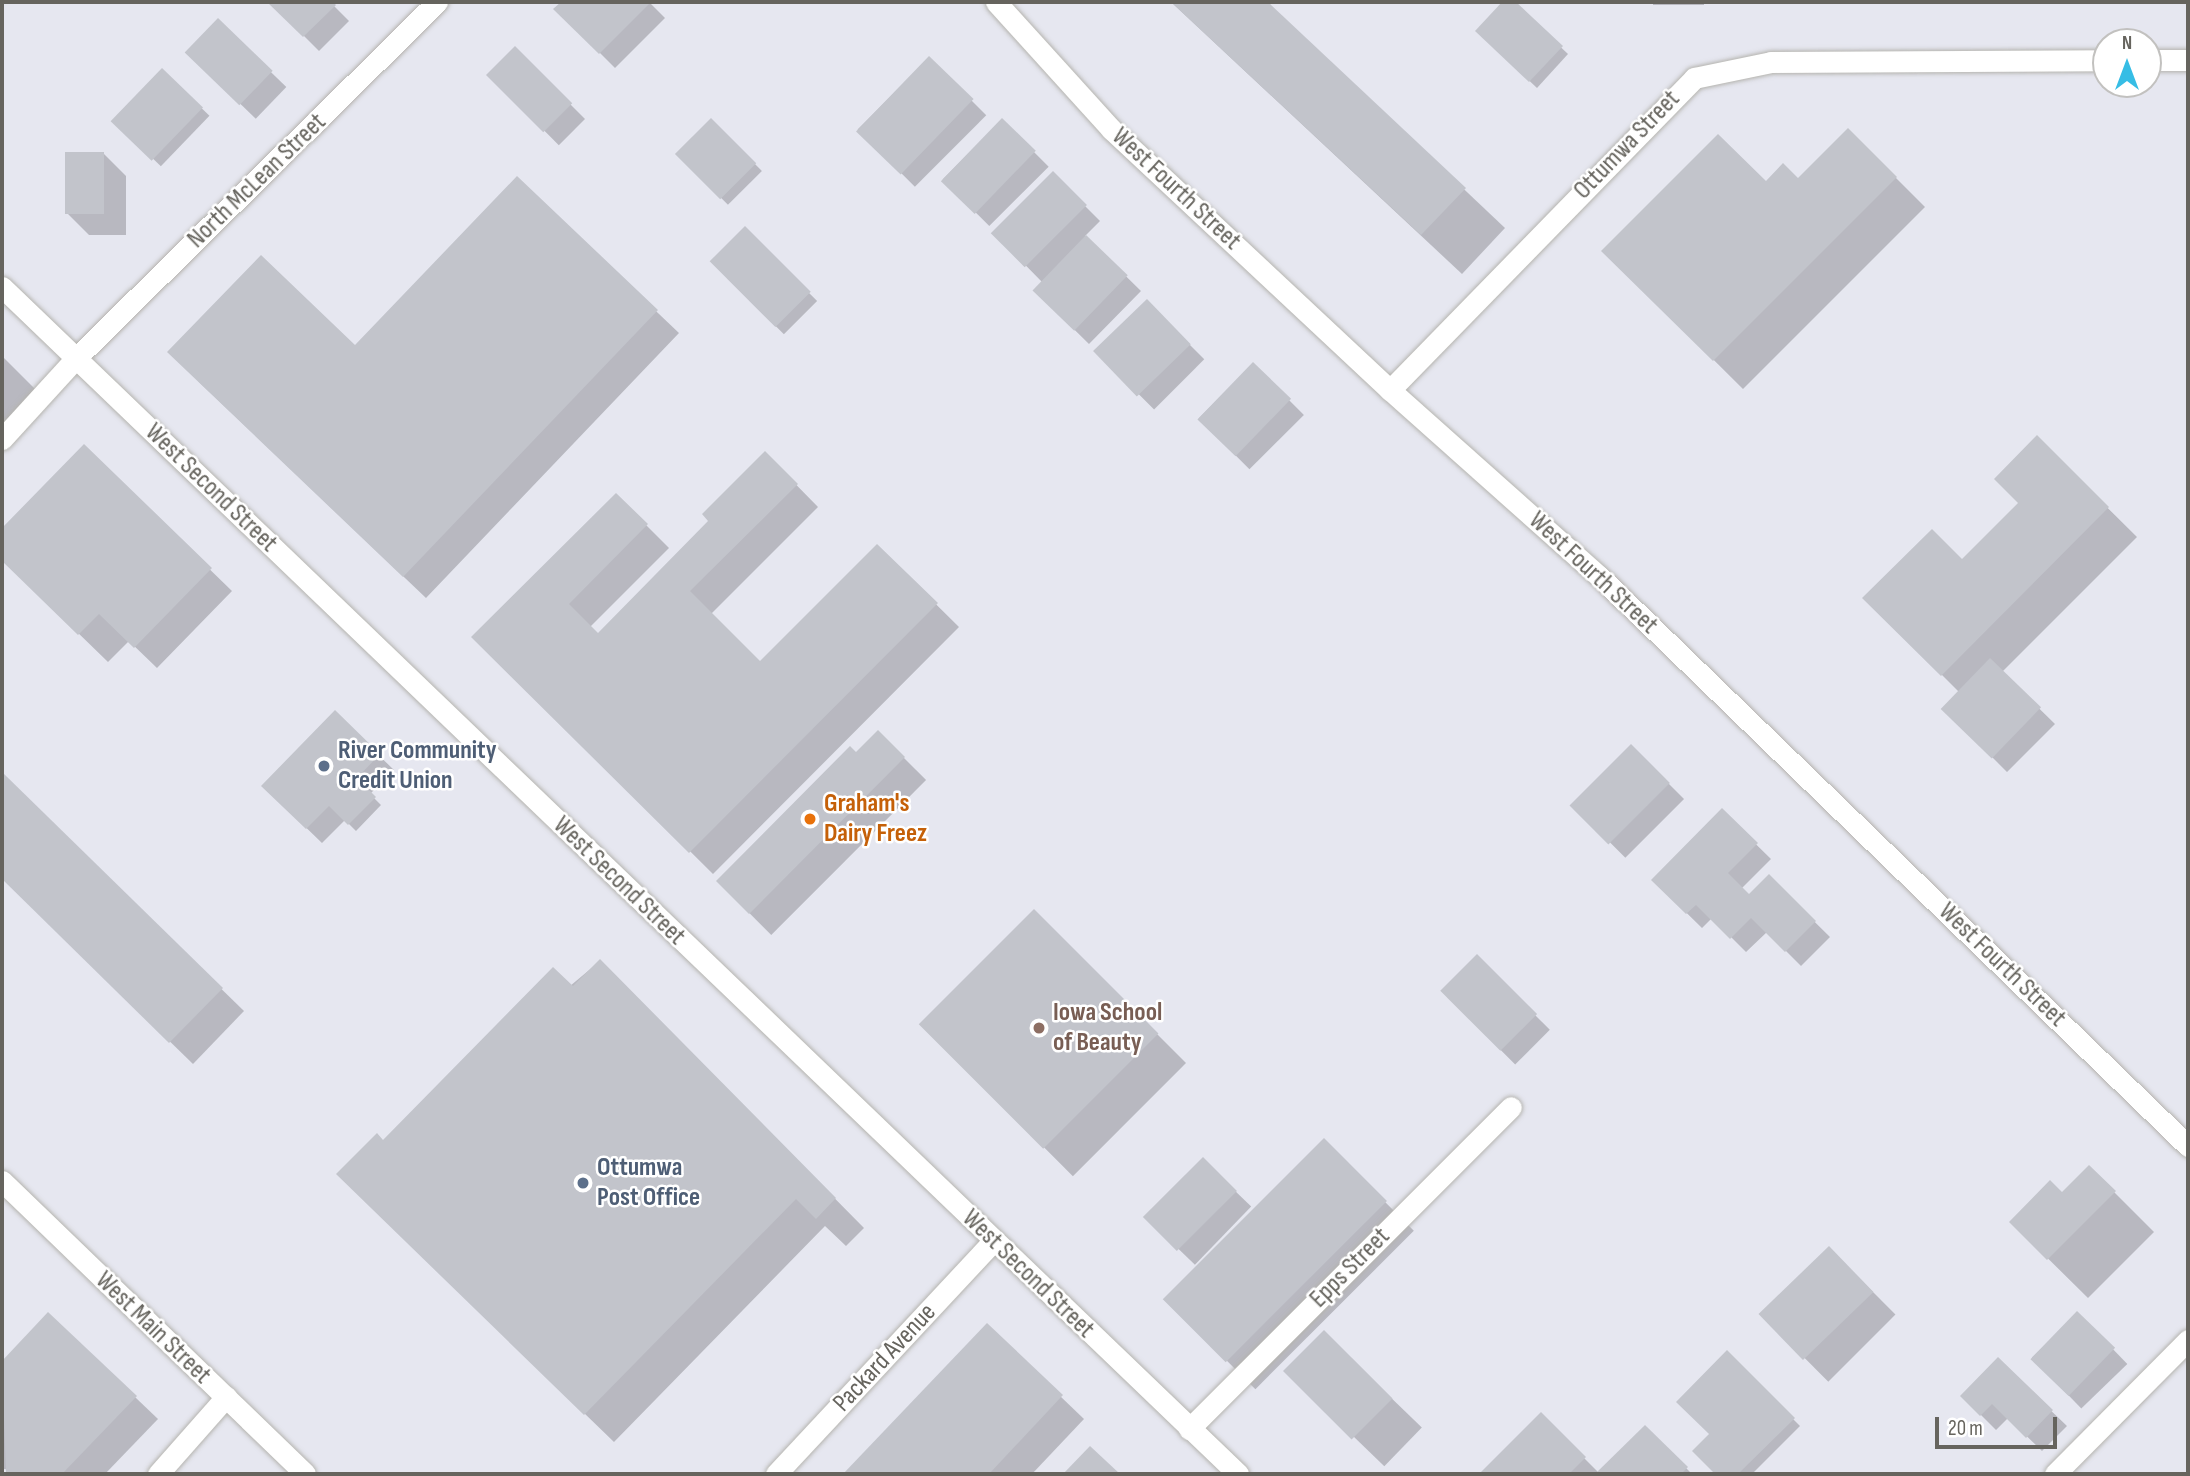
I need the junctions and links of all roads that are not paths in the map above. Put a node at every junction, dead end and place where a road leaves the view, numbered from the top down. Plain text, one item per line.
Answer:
1 (437, 2) edge
2 (996, 2) edge
3 (2092, 60) edge
4 (2162, 60) edge
5 (2188, 60) edge
6 (2, 287) edge
7 (76, 358) junction
8 (1390, 390) junction
9 (2, 439) edge
10 (1511, 1107) dead end
11 (2188, 1146) edge
12 (2, 1181) edge
13 (993, 1241) junction
14 (2188, 1340) edge
15 (226, 1397) junction
16 (1189, 1429) junction
17 (158, 1474) edge
18 (305, 1474) edge
19 (776, 1474) edge
20 (1238, 1474) edge
21 (2055, 1474) edge

1 - 7 street, North McLean Street
2 - 8 street, West Fourth Street
3 - 8 street, Ottumwa Street
4 - 5 street
6 - 7 street, West Second Street
7 - 9 street, North McLean Street
7 - 13 street, West Second Street
8 - 11 street, West Fourth Street
10 - 16 street, Epps Street
12 - 15 street, West Main Street
13 - 16 street, West Second Street
13 - 19 street, Packard Avenue
14 - 21 street
15 - 17 street
15 - 18 street, West Main Street
16 - 20 street, West Second Street

